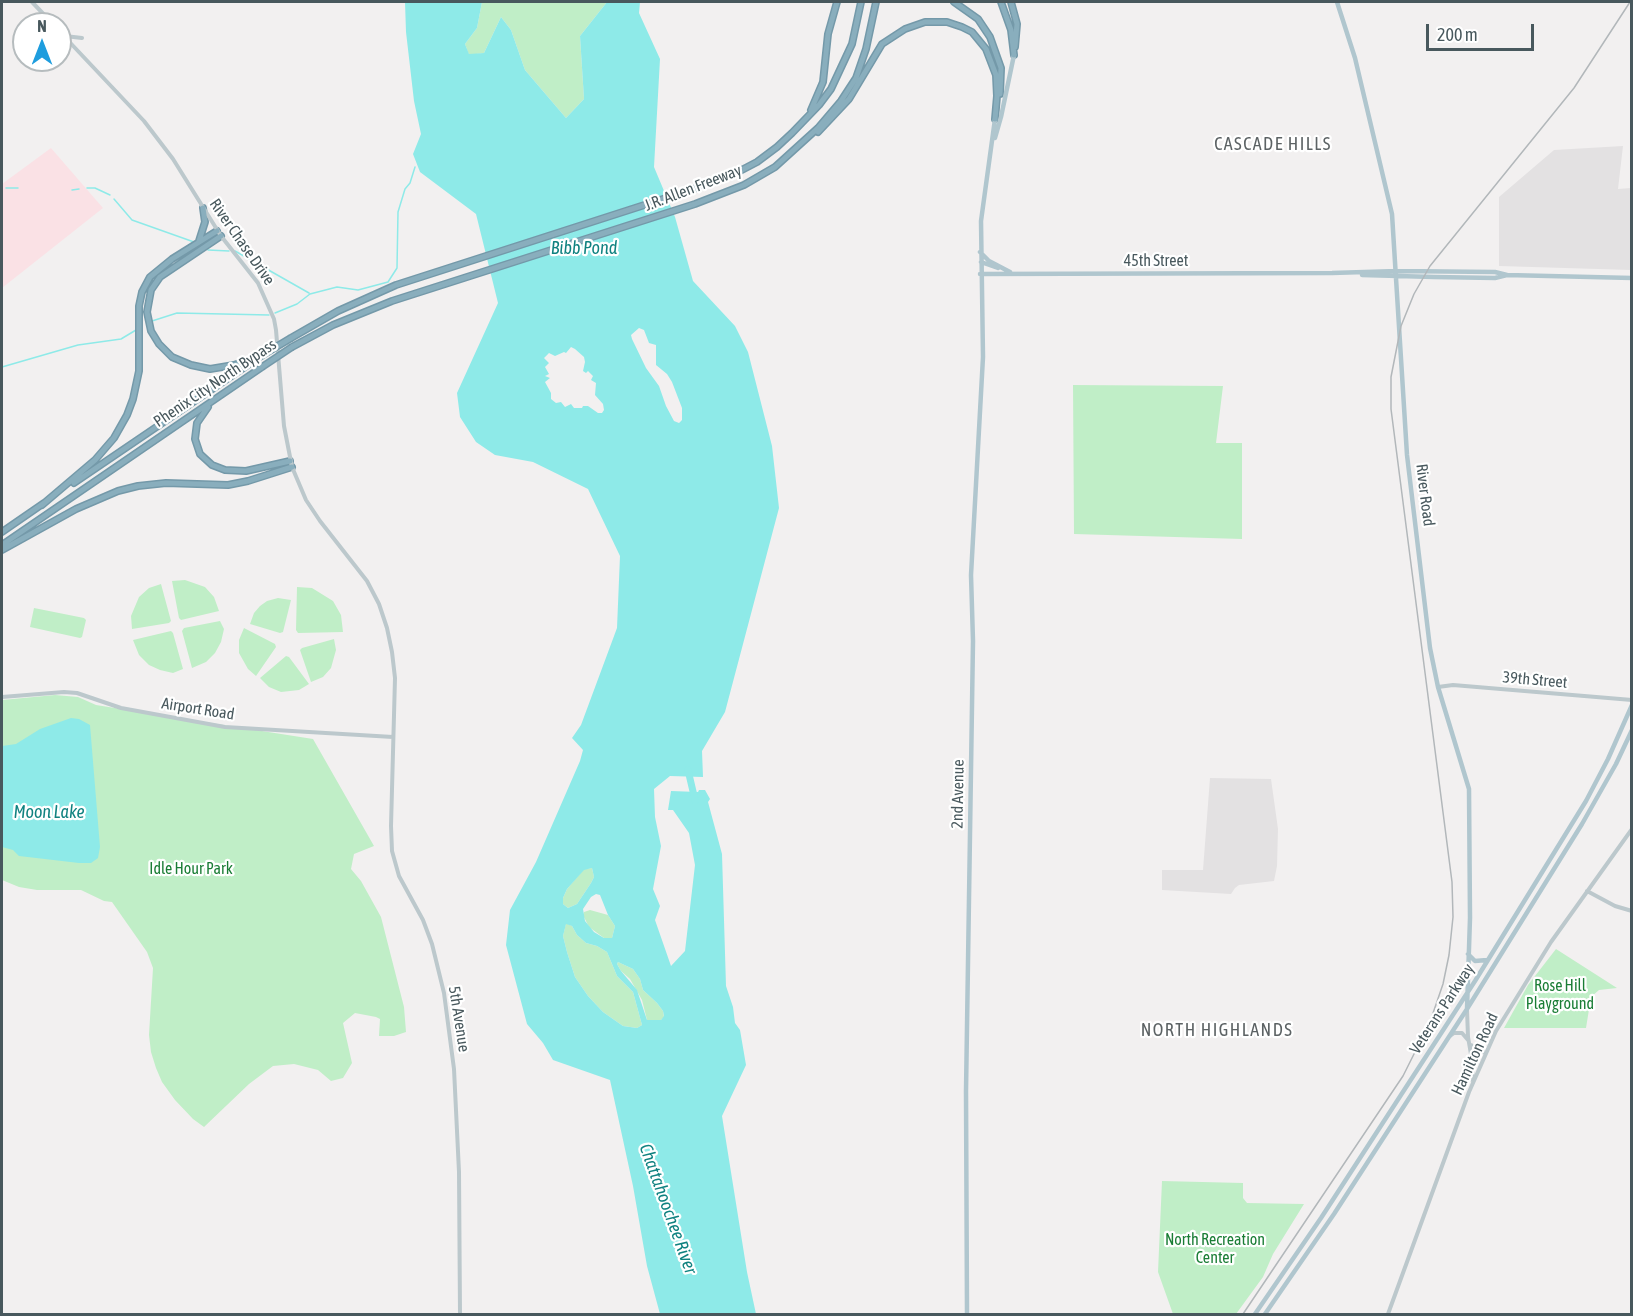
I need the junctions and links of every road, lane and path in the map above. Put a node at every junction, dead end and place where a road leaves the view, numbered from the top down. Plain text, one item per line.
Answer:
1 (837, 2) edge
2 (861, 2) edge
3 (876, 2) edge
4 (954, 2) edge
5 (1001, 2) edge
6 (1011, 2) edge
7 (1337, 2) edge
8 (72, 37) edge
9 (82, 38) dead end
10 (72, 44) edge
11 (1014, 55) junction
12 (995, 119) junction
13 (799, 126) junction
14 (991, 149) junction
15 (775, 166) junction
16 (203, 208) junction
17 (219, 234) junction
18 (199, 243) junction
19 (980, 252) junction
20 (980, 261) junction
21 (456, 266) joint
22 (1006, 270) junction
23 (1013, 273) junction
24 (1397, 273) junction
25 (980, 274) junction
26 (1632, 278) edge
27 (462, 279) joint
28 (261, 356) junction
29 (214, 400) junction
30 (291, 464) junction
31 (42, 505) junction
32 (2, 532) edge
33 (2, 545) edge
34 (2, 550) edge
35 (1437, 687) junction
36 (2, 697) edge
37 (1632, 700) edge
38 (1632, 705) edge
39 (1632, 730) edge
40 (393, 737) junction
41 (1632, 829) edge
42 (1587, 891) junction
43 (1632, 911) edge
44 (1468, 954) junction
45 (1490, 956) junction
46 (1467, 992) junction
47 (1467, 1009) junction
48 (1450, 1036) junction
49 (1469, 1041) junction
50 (1485, 1053) junction
51 (1471, 1086) junction
52 (460, 1314) edge
53 (966, 1314) edge
54 (1255, 1314) edge
55 (1265, 1314) edge
56 (1388, 1314) edge

1 - 13 highway
2 - 13 highway, J.R. Allen Freeway
3 - 15 highway, J.R. Allen Freeway
4 - 12 highway
5 - 11 highway
6 - 11 highway
7 - 24 main road, River Road
8 - 9 street
10 - 16 street, River Chase Drive
11 - 14 main road
12 - 14 main road
12 - 15 highway
13 - 21 highway, J.R. Allen Freeway
14 - 19 main road, 2nd Avenue
15 - 27 highway, J.R. Allen Freeway
16 - 17 street, River Chase Drive
16 - 18 highway
17 - 18 highway
17 - 28 highway
17 - 30 street, River Chase Drive
18 - 31 highway
19 - 20 main road, 2nd Avenue
19 - 22 main road
20 - 22 main road
20 - 25 main road, 2nd Avenue
21 - 28 highway, Phenix City North Bypass, bridge
22 - 23 main road
23 - 24 main road, 45th Street
23 - 25 main road, 45th Street
24 - 26 main road, 45th Street
24 - 35 main road, River Road
25 - 53 main road, 2nd Avenue
27 - 29 highway, Phenix City North Bypass, bridge
28 - 31 highway, Phenix City North Bypass
29 - 30 highway
29 - 33 highway, Phenix City North Bypass
30 - 34 highway
30 - 40 street, River Chase Drive
31 - 32 highway, Phenix City North Bypass
35 - 37 street, 39th Street
35 - 44 main road, River Road
36 - 40 street, Airport Road
38 - 45 main road, Veterans Parkway
39 - 47 main road, Veterans Parkway
40 - 52 street, 5th Avenue
41 - 42 street, Hamilton Road
42 - 43 street
42 - 50 street, Hamilton Road
44 - 45 main road
44 - 46 main road, River Road
45 - 46 main road, Veterans Parkway
46 - 47 main road, River Road
46 - 54 main road, Veterans Parkway
47 - 48 main road, Veterans Parkway
47 - 49 street
48 - 49 street
48 - 55 main road, Veterans Parkway
49 - 50 street
49 - 51 street
50 - 51 street, Hamilton Road
51 - 56 street, Hamilton Road

